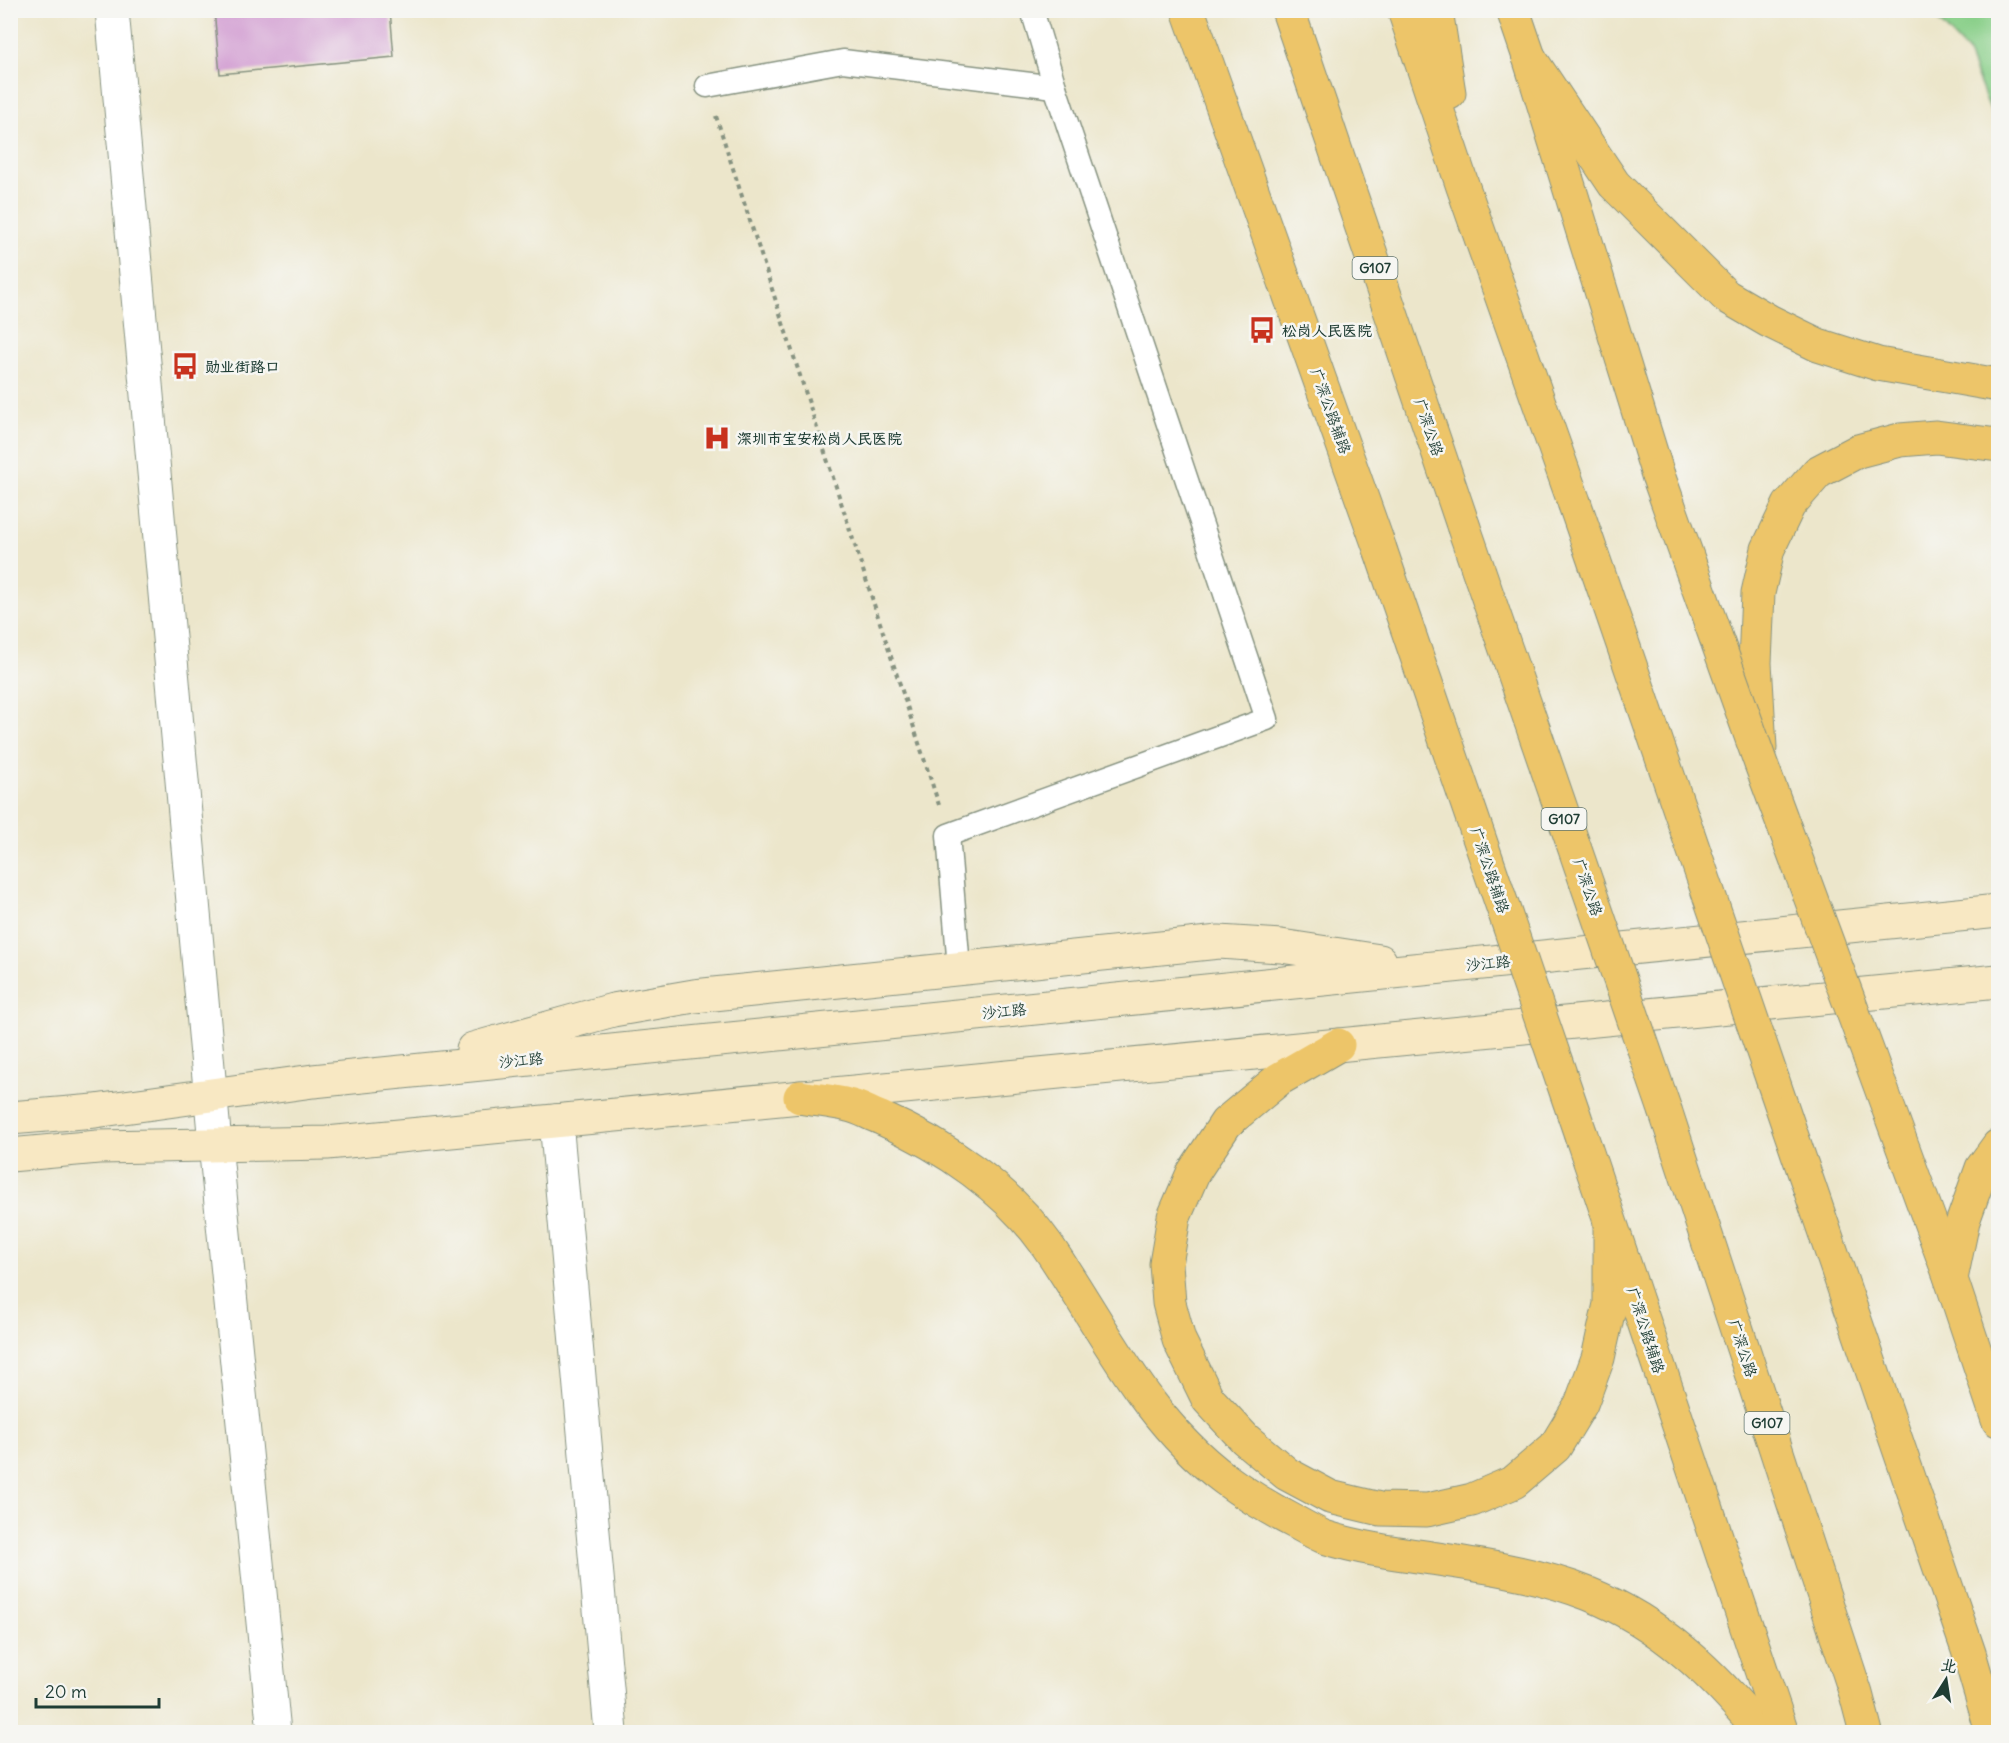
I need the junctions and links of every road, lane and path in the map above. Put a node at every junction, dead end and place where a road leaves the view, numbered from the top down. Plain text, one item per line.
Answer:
1 (112, 10) edge
2 (1032, 10) edge
3 (1188, 10) edge
4 (1288, 10) edge
5 (1404, 10) edge
6 (1436, 10) edge
7 (1513, 10) edge
8 (1529, 57) junction
9 (707, 86) joint
10 (1055, 87) junction
11 (1463, 187) junction
12 (1998, 386) edge
13 (1991, 443) edge
14 (1761, 765) junction
15 (948, 835) junction
16 (1998, 911) edge
17 (959, 968) junction
18 (1429, 968) junction
19 (1998, 981) edge
20 (1338, 1045) junction
21 (385, 1074) junction
22 (211, 1095) junction
23 (800, 1097) junction
24 (10, 1118) edge
25 (556, 1121) junction
26 (215, 1144) junction
27 (1998, 1146) edge
28 (10, 1155) edge
29 (1610, 1224) junction
30 (1951, 1279) junction
31 (1998, 1420) edge
32 (1969, 1653) junction
33 (1998, 1710) edge
34 (274, 1732) edge
35 (611, 1732) edge
36 (1761, 1732) edge
37 (1782, 1732) edge
38 (1866, 1732) edge
39 (1992, 1732) edge

1 - 22 street
2 - 10 lane
3 - 29 main road, 广深公路辅路, bridge
4 - 38 main road, 广深公路 / G107, bridge
5 - 11 main road
6 - 11 main road
7 - 8 main road
8 - 12 main road
8 - 14 main road, bridge
9 - 10 lane
9 - 15 path
10 - 15 lane
11 - 32 main road, bridge
13 - 14 main road, bridge
14 - 30 main road, bridge
15 - 17 lane
16 - 18 main road, 沙江路
17 - 18 main road
17 - 21 main road
18 - 21 main road, 沙江路
19 - 20 main road
20 - 23 main road
20 - 29 main road
21 - 22 main road, 沙江路
22 - 24 main road, 沙江路
22 - 26 street
23 - 25 main road
23 - 36 main road
25 - 26 main road
25 - 35 street
26 - 28 main road
26 - 34 street
27 - 30 main road
29 - 37 main road, 广深公路辅路
30 - 31 main road
32 - 33 main road
32 - 39 main road

